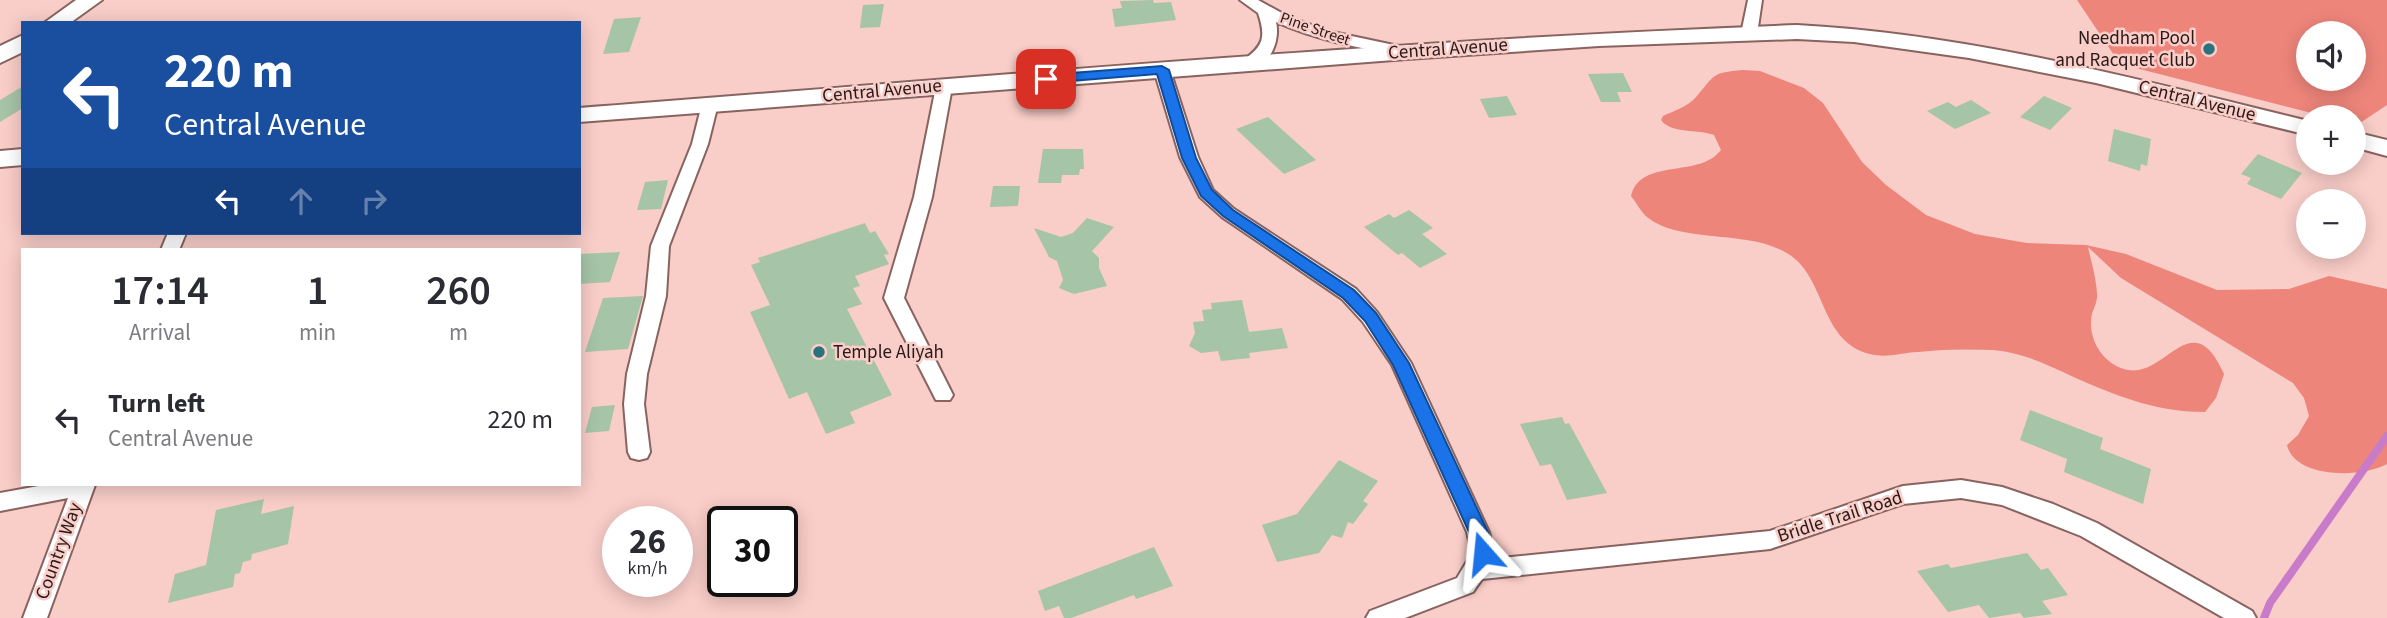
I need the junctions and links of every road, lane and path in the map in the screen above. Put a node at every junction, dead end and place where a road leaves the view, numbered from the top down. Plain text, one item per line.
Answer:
1 (91, 0) edge
2 (1247, 0) edge
3 (1755, 0) edge
4 (1265, 11) junction
5 (58, 21) edge
6 (1749, 34) junction
7 (21, 43) edge
8 (1407, 52) junction
9 (0, 56) edge
10 (1248, 64) junction
11 (1162, 70) junction
12 (944, 87) junction
13 (710, 104) junction
14 (581, 115) edge
15 (2296, 125) edge
16 (2366, 142) edge
17 (2387, 148) edge
18 (21, 157) edge
19 (0, 159) edge
20 (943, 395) dead end
21 (639, 452) dead end
22 (79, 486) edge
23 (84, 486) edge
24 (0, 502) edge
25 (1475, 570) junction
26 (35, 618) edge
27 (1378, 618) edge
28 (2244, 618) edge

1 - 5 main road
2 - 4 street, Pine Street
3 - 6 street
4 - 8 street, Pine Street
4 - 10 street, Pine Street
6 - 8 main road, Central Avenue
6 - 15 main road, Central Avenue
7 - 9 main road
8 - 10 main road, Central Avenue
10 - 11 main road, Central Avenue
11 - 12 main road, Central Avenue
11 - 25 street
12 - 13 main road, Central Avenue
12 - 20 street
13 - 14 main road, Central Avenue
13 - 21 street
16 - 17 main road
18 - 19 main road
22 - 24 street
23 - 26 street, Country Way
25 - 27 street
25 - 28 street, Bridle Trail Road

